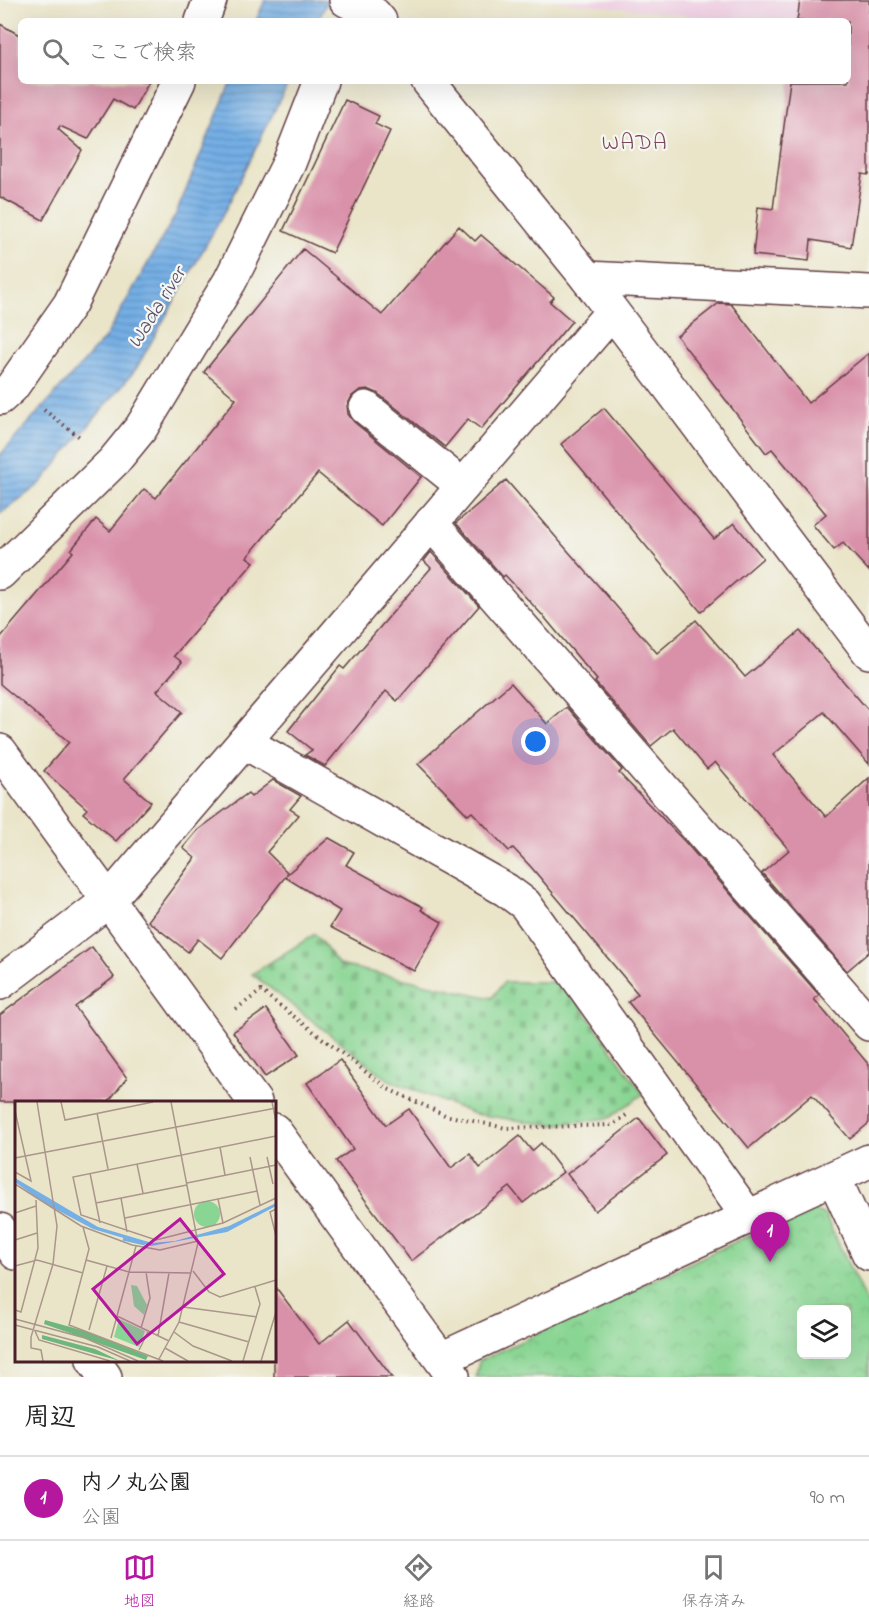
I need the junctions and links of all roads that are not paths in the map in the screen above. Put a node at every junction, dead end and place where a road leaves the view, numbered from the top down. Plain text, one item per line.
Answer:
1 (210, 0) edge
2 (348, 8) edge
3 (203, 18) edge
4 (377, 18) edge
5 (178, 84) edge
6 (320, 84) edge
7 (430, 84) edge
8 (586, 278) junction
9 (869, 292) edge
10 (611, 313) junction
11 (6, 392) edge
12 (366, 408) dead end
13 (463, 486) junction
14 (431, 524) junction
15 (0, 573) edge
16 (868, 650) edge
17 (244, 742) junction
18 (0, 751) edge
19 (108, 901) junction
20 (0, 983) edge
21 (869, 1024) edge
22 (254, 1101) edge
23 (276, 1133) edge
24 (869, 1161) edge
25 (834, 1178) junction
26 (749, 1218) junction
27 (0, 1230) edge
28 (15, 1252) edge
29 (869, 1254) edge
30 (94, 1362) edge
31 (448, 1368) edge
32 (105, 1377) edge

1 - 3 street
2 - 4 street
5 - 11 street
6 - 15 street
7 - 8 street
8 - 9 street
8 - 10 street
10 - 13 street
10 - 16 street
12 - 13 street
13 - 14 street
14 - 17 street
14 - 21 street
17 - 19 street
17 - 26 street
18 - 19 street
19 - 20 street
19 - 22 street
23 - 31 street
24 - 25 street
25 - 26 street
25 - 29 street
26 - 31 street
27 - 28 street
30 - 32 street

